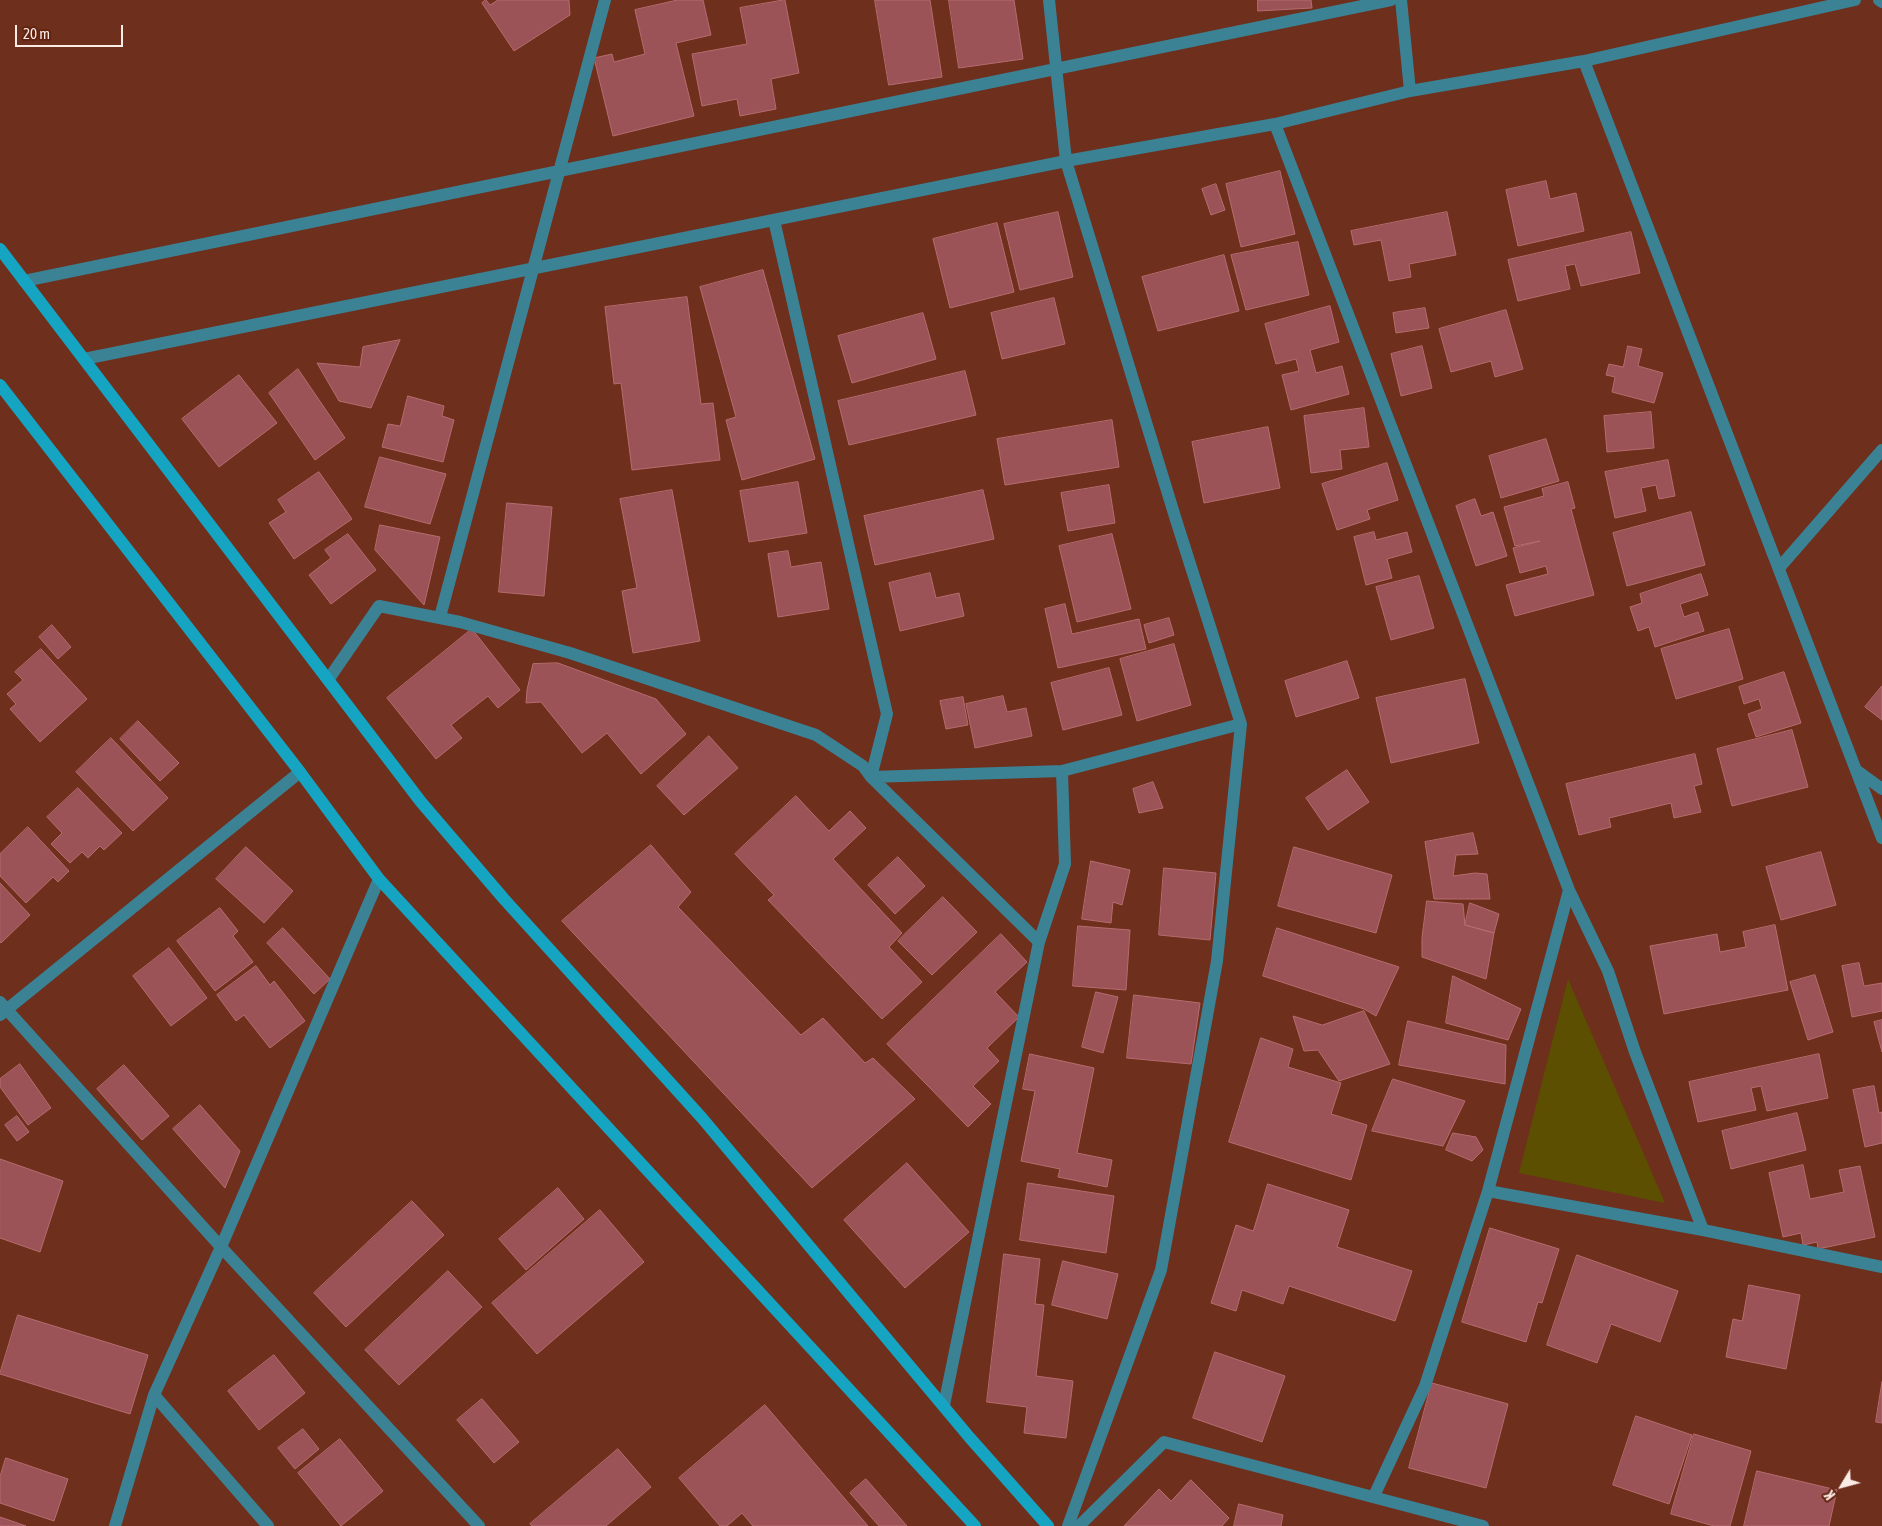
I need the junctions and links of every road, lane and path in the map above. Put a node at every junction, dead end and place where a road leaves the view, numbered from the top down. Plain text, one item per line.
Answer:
1 (605, 0) edge
2 (1049, 0) edge
3 (1391, 0) edge
4 (1401, 0) edge
5 (1855, 0) edge
6 (1584, 61) junction
7 (1056, 69) junction
8 (1410, 91) junction
9 (1275, 124) junction
10 (1066, 161) junction
11 (560, 172) junction
12 (774, 220) junction
13 (0, 249) edge
14 (534, 268) junction
15 (24, 281) junction
16 (84, 359) junction
17 (0, 385) edge
18 (1882, 450) edge
19 (1779, 568) junction
20 (440, 617) junction
21 (328, 680) junction
22 (1241, 724) junction
23 (1856, 769) junction
24 (1062, 771) junction
25 (300, 772) junction
26 (871, 777) junction
27 (1882, 789) edge
28 (1882, 838) edge
29 (380, 879) junction
30 (1569, 890) junction
31 (1039, 942) junction
32 (2, 1009) edge
33 (1488, 1191) junction
34 (1703, 1230) junction
35 (221, 1247) junction
36 (1882, 1267) edge
37 (154, 1395) junction
38 (944, 1405) junction
39 (1374, 1496) junction
40 (115, 1526) edge
41 (268, 1526) edge
42 (479, 1526) edge
43 (976, 1526) edge
44 (1048, 1526) edge
45 (1068, 1526) edge
46 (1079, 1526) edge
47 (1483, 1526) edge

1 - 11 street
2 - 7 street
3 - 7 street
4 - 8 street
5 - 6 street
6 - 8 street
6 - 19 street
7 - 10 street
7 - 11 street
8 - 9 street
9 - 10 street
9 - 30 street
10 - 12 street
10 - 22 street
11 - 14 street
11 - 15 street
12 - 14 street
12 - 26 street
13 - 15 main road
14 - 16 street
14 - 20 street
15 - 16 main road
16 - 21 main road
17 - 25 main road
18 - 19 street
19 - 23 street
20 - 21 street
20 - 26 street
21 - 38 main road
22 - 24 street
22 - 45 street
23 - 27 street
23 - 28 street
24 - 26 street
24 - 31 street
25 - 29 main road
25 - 32 street
26 - 31 street
29 - 35 street
29 - 43 main road
30 - 33 street
30 - 34 street
31 - 38 street
32 - 35 street
33 - 34 street
33 - 39 street
34 - 36 street
35 - 37 street
35 - 42 street
37 - 40 street
37 - 41 street
38 - 44 main road
39 - 46 street
39 - 47 street

